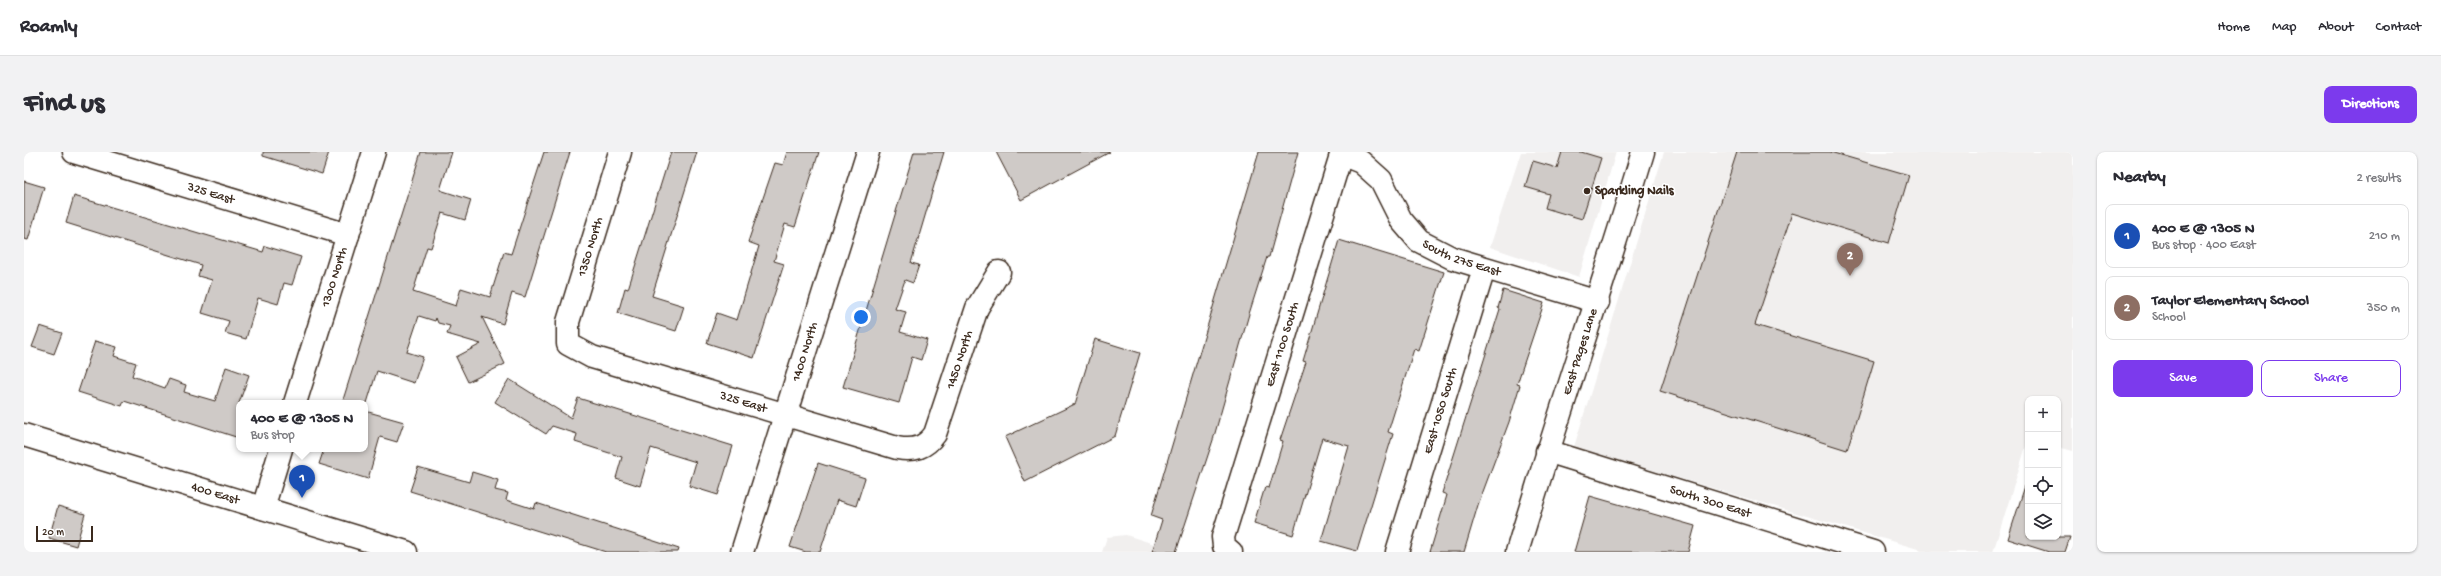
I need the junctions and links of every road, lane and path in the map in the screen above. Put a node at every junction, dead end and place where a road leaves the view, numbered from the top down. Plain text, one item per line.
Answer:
1 (74, 152) edge
2 (374, 152) edge
3 (620, 152) edge
4 (868, 152) edge
5 (1643, 152) edge
6 (1341, 153) edge
7 (128, 160) edge
8 (348, 235) junction
9 (1484, 269) junction
10 (999, 272) dead end
11 (1598, 302) junction
12 (568, 344) joint
13 (296, 400) edge
14 (785, 415) junction
15 (24, 435) edge
16 (923, 447) joint
17 (1547, 450) junction
18 (280, 452) edge
19 (263, 508) junction
20 (1227, 545) edge
21 (406, 552) edge
22 (742, 552) edge
23 (1397, 552) edge
24 (1517, 552) edge
25 (1873, 552) edge

1 - 7 street, 325 East
2 - 8 street, 1300 North
3 - 12 street, 1350 North
4 - 14 street, 1400 North
5 - 11 street, East Pages Lane
6 - 9 street, South 275 East
6 - 20 street, East 1100 South
7 - 8 street, 325 East
8 - 13 street, 1300 North
9 - 11 street, South 275 East
9 - 23 street, East 1050 South
10 - 16 street, 1450 North
11 - 17 street, East Pages Lane
12 - 14 street, 325 East
14 - 16 street, 325 East
14 - 22 street, 1400 North
15 - 19 street, 400 East
17 - 24 street, East Pages Lane
17 - 25 street, South 300 East
18 - 19 street
19 - 21 street, 400 East

